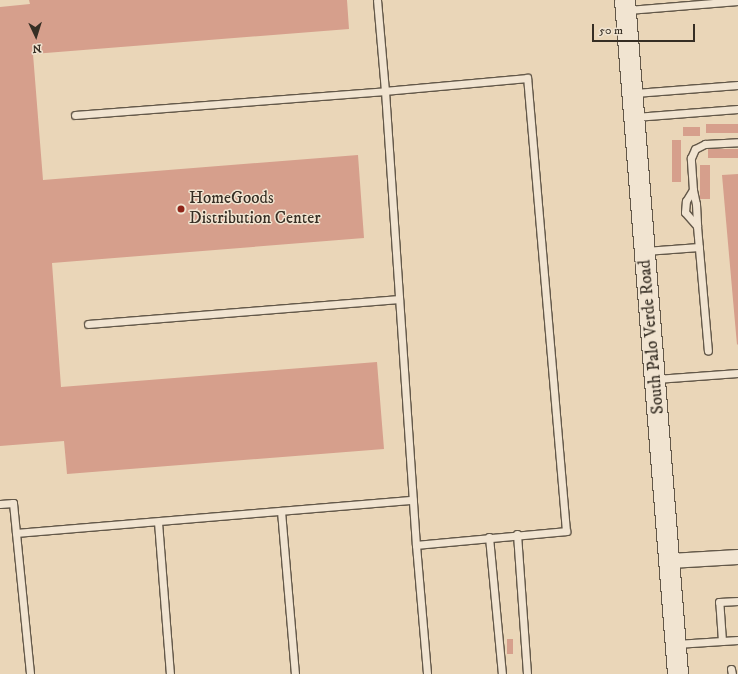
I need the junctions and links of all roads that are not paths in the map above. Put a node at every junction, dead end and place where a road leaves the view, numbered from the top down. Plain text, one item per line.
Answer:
1 (377, 0) edge
2 (738, 1) edge
3 (625, 5) edge
4 (738, 85) edge
5 (385, 92) junction
6 (632, 93) junction
7 (738, 109) edge
8 (74, 115) dead end
9 (634, 117) junction
10 (738, 142) edge
11 (693, 190) junction
12 (697, 226) junction
13 (699, 247) junction
14 (645, 251) junction
15 (399, 299) junction
16 (88, 324) dead end
17 (708, 351) dead end
18 (738, 373) edge
19 (655, 379) junction
20 (413, 500) junction
21 (0, 504) edge
22 (281, 511) junction
23 (158, 522) junction
24 (16, 533) junction
25 (517, 534) junction
26 (489, 537) junction
27 (416, 545) junction
28 (738, 556) edge
29 (670, 562) junction
30 (738, 601) edge
31 (738, 640) edge
32 (722, 641) junction
33 (676, 644) junction
34 (30, 674) edge
35 (170, 674) edge
36 (295, 674) edge
37 (427, 674) edge
38 (502, 674) edge
39 (527, 674) edge
40 (678, 674) edge

1 - 5 lane
2 - 3 lane
3 - 6 street, South Palo Verde Road
4 - 6 lane
5 - 8 lane
5 - 15 lane
5 - 25 lane
6 - 9 street, South Palo Verde Road
7 - 9 lane
9 - 14 street, South Palo Verde Road
10 - 11 lane
11 - 12 lane
11 - 12 lane
12 - 13 lane
13 - 14 lane
13 - 17 lane
14 - 19 street, South Palo Verde Road
15 - 16 lane
15 - 20 lane
18 - 19 lane
19 - 29 street, South Palo Verde Road
20 - 22 lane
20 - 27 lane
21 - 24 lane
22 - 23 lane
22 - 36 lane
23 - 24 lane
23 - 35 lane
24 - 34 lane
25 - 26 lane
25 - 39 lane
26 - 27 lane
26 - 38 lane
27 - 37 lane
28 - 29 street
29 - 33 street, South Palo Verde Road
30 - 32 lane
31 - 32 lane
32 - 33 lane
33 - 40 street, South Palo Verde Road

